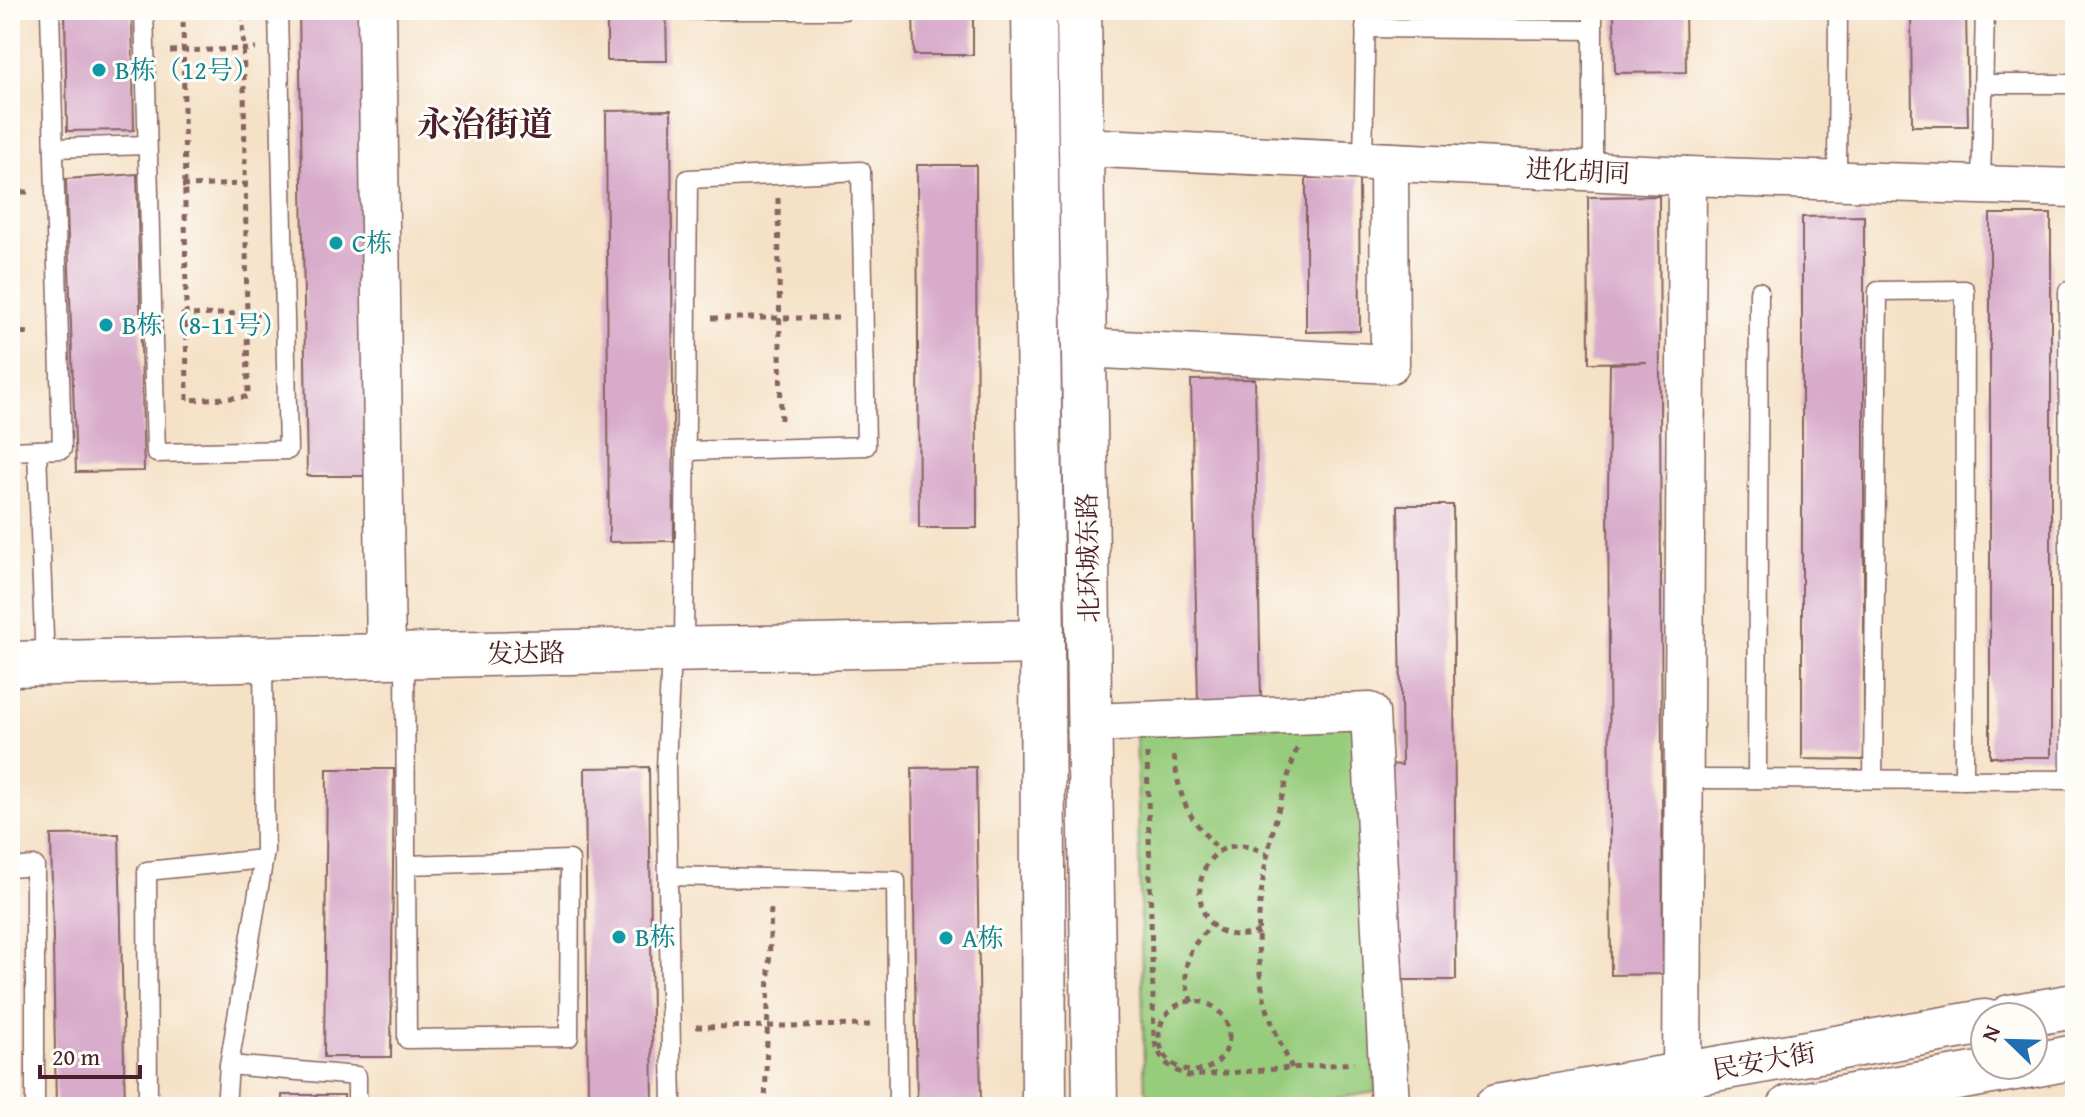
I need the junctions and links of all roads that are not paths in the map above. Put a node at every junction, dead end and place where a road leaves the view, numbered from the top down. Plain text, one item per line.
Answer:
1 (50, 10) edge
2 (144, 10) edge
3 (278, 10) edge
4 (377, 10) edge
5 (677, 10) edge
6 (844, 10) edge
7 (1034, 10) edge
8 (1079, 10) edge
9 (1593, 10) edge
10 (1838, 10) edge
11 (1985, 10) edge
12 (1365, 19) edge
13 (1593, 30) junction
14 (1984, 84) junction
15 (2075, 84) edge
16 (147, 145) junction
17 (1080, 147) junction
18 (54, 148) junction
19 (1376, 161) junction
20 (1593, 171) junction
21 (1687, 176) junction
22 (1837, 181) junction
23 (1981, 185) junction
24 (2075, 188) edge
25 (1759, 291) dead end
26 (2075, 291) edge
27 (1084, 348) junction
28 (37, 450) junction
29 (10, 451) edge
30 (686, 451) junction
31 (1042, 642) junction
32 (678, 650) junction
33 (396, 656) junction
34 (263, 659) junction
35 (28, 664) edge
36 (1090, 723) junction
37 (1683, 779) junction
38 (1757, 779) junction
39 (1873, 779) junction
40 (1964, 780) junction
41 (2073, 780) edge
42 (263, 859) junction
43 (406, 865) junction
44 (10, 868) edge
45 (668, 876) junction
46 (2075, 1006) edge
47 (2049, 1010) edge
48 (1969, 1025) edge
49 (1838, 1049) junction
50 (2075, 1057) edge
51 (2049, 1062) edge
52 (229, 1065) junction
53 (1682, 1075) junction
54 (1969, 1078) edge
55 (1841, 1103) edge
56 (35, 1107) edge
57 (148, 1107) edge
58 (226, 1107) edge
59 (357, 1107) edge
60 (672, 1107) edge
61 (898, 1107) edge
62 (1044, 1107) edge
63 (1095, 1107) edge
64 (1390, 1107) edge
65 (1496, 1107) edge
66 (1790, 1107) edge

1 - 18 lane
2 - 16 lane
3 - 16 lane
4 - 33 street
5 - 6 lane
7 - 31 main road, 北环城东路
8 - 17 main road, 北环城东路
9 - 13 lane
10 - 22 lane
11 - 14 lane
12 - 13 lane
12 - 19 lane
13 - 20 lane
14 - 15 lane
14 - 23 lane
16 - 18 lane
17 - 19 street, 进化胡同
17 - 27 main road, 北环城东路
18 - 28 lane
19 - 20 street, 进化胡同
19 - 27 street
20 - 21 street, 进化胡同
21 - 22 street, 进化胡同
21 - 37 street
22 - 23 street, 进化胡同
23 - 24 street, 进化胡同
25 - 38 lane
26 - 41 lane
27 - 36 main road, 北环城东路
28 - 29 lane
28 - 35 lane
30 - 30 lane
30 - 32 lane
31 - 32 main road, 发达路
31 - 62 main road, 北环城东路
32 - 33 main road, 发达路
32 - 45 lane
33 - 34 main road, 发达路
33 - 43 lane
34 - 35 main road, 发达路
34 - 42 lane
36 - 63 main road, 北环城东路
36 - 64 street
37 - 38 lane
37 - 53 street
38 - 39 lane
39 - 40 lane
39 - 40 lane
40 - 41 lane
42 - 52 lane
42 - 57 lane
43 - 43 lane
44 - 56 lane
45 - 60 lane
45 - 61 lane
46 - 47 main road
48 - 49 main road, 民安大街
49 - 53 main road, 民安大街
49 - 55 street
50 - 51 main road, 民安大街
52 - 58 lane
52 - 59 lane
53 - 65 main road, 民安大街
54 - 55 main road, 民安大街
55 - 66 main road, 民安大街

